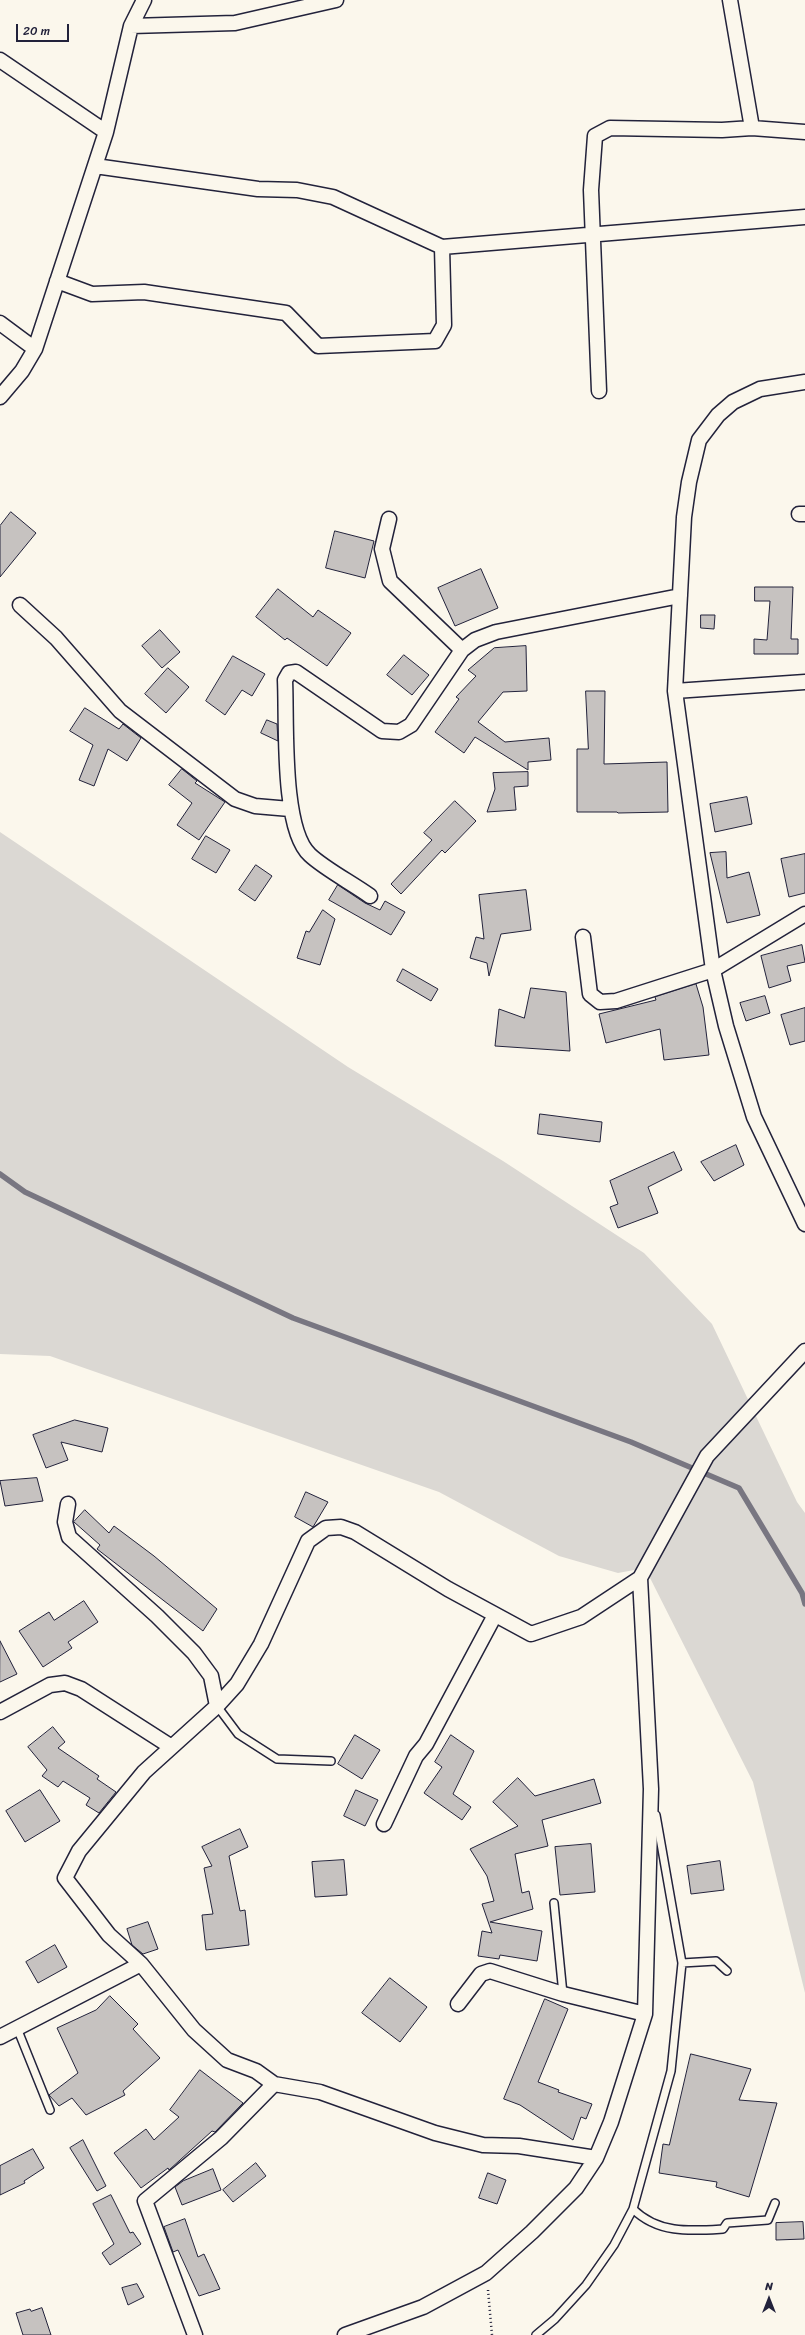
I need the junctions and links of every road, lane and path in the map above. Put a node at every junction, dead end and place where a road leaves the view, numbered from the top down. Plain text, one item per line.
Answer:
1 (144, 0) edge
2 (336, 0) edge
3 (730, 0) edge
4 (131, 26) junction
5 (0, 60) edge
6 (752, 128) junction
7 (106, 132) junction
8 (805, 132) edge
9 (95, 166) junction
10 (805, 218) edge
11 (594, 233) junction
12 (442, 247) junction
13 (57, 281) junction
14 (0, 323) edge
15 (35, 349) junction
16 (805, 382) edge
17 (599, 391) dead end
18 (0, 398) edge
19 (389, 519) dead end
20 (680, 596) junction
21 (20, 606) dead end
22 (462, 650) junction
23 (805, 682) edge
24 (675, 691) junction
25 (290, 809) junction
26 (370, 896) dead end
27 (805, 914) edge
28 (583, 937) dead end
29 (713, 970) junction
30 (805, 1224) edge
31 (805, 1351) edge
32 (68, 1504) dead end
33 (640, 1578) junction
34 (495, 1615) junction
35 (217, 1706) junction
36 (0, 1712) edge
37 (170, 1746) junction
38 (331, 1761) dead end
39 (651, 1789) junction
40 (384, 1824) dead end
41 (554, 1903) dead end
42 (682, 1963) junction
43 (141, 1964) junction
44 (727, 1971) dead end
45 (564, 1994) junction
46 (458, 2004) dead end
47 (645, 2014) junction
48 (17, 2028) junction
49 (0, 2037) edge
50 (274, 2084) junction
51 (50, 2110) dead end
52 (596, 2158) junction
53 (775, 2204) dead end
54 (633, 2209) junction
55 (486, 2273) junction
56 (195, 2335) edge
57 (345, 2335) edge
58 (492, 2335) edge
59 (536, 2335) edge

1 - 4 street
2 - 4 street
3 - 6 street
4 - 7 street
5 - 7 street
6 - 8 street
6 - 11 street
7 - 9 street
9 - 12 street
9 - 13 street
10 - 11 street
11 - 12 street
11 - 17 street
12 - 13 street
13 - 15 street
14 - 15 street
15 - 18 street
16 - 20 street
19 - 22 street
20 - 22 street
20 - 24 street
21 - 25 street
22 - 25 street
23 - 24 street
24 - 29 street
25 - 26 street
27 - 29 street
28 - 29 street
29 - 30 street
31 - 33 street
32 - 35 street
33 - 34 street
33 - 39 street
34 - 35 street
34 - 40 street
35 - 37 street
35 - 38 lane
36 - 37 street
37 - 43 street
39 - 42 lane
39 - 47 street
41 - 45 lane
42 - 44 lane
42 - 54 lane
43 - 48 street
43 - 50 street
45 - 46 street
45 - 47 street
47 - 52 street
48 - 49 street
48 - 51 lane
50 - 52 street
50 - 56 street
52 - 55 street
53 - 54 lane
54 - 59 lane
55 - 57 street
55 - 58 path

